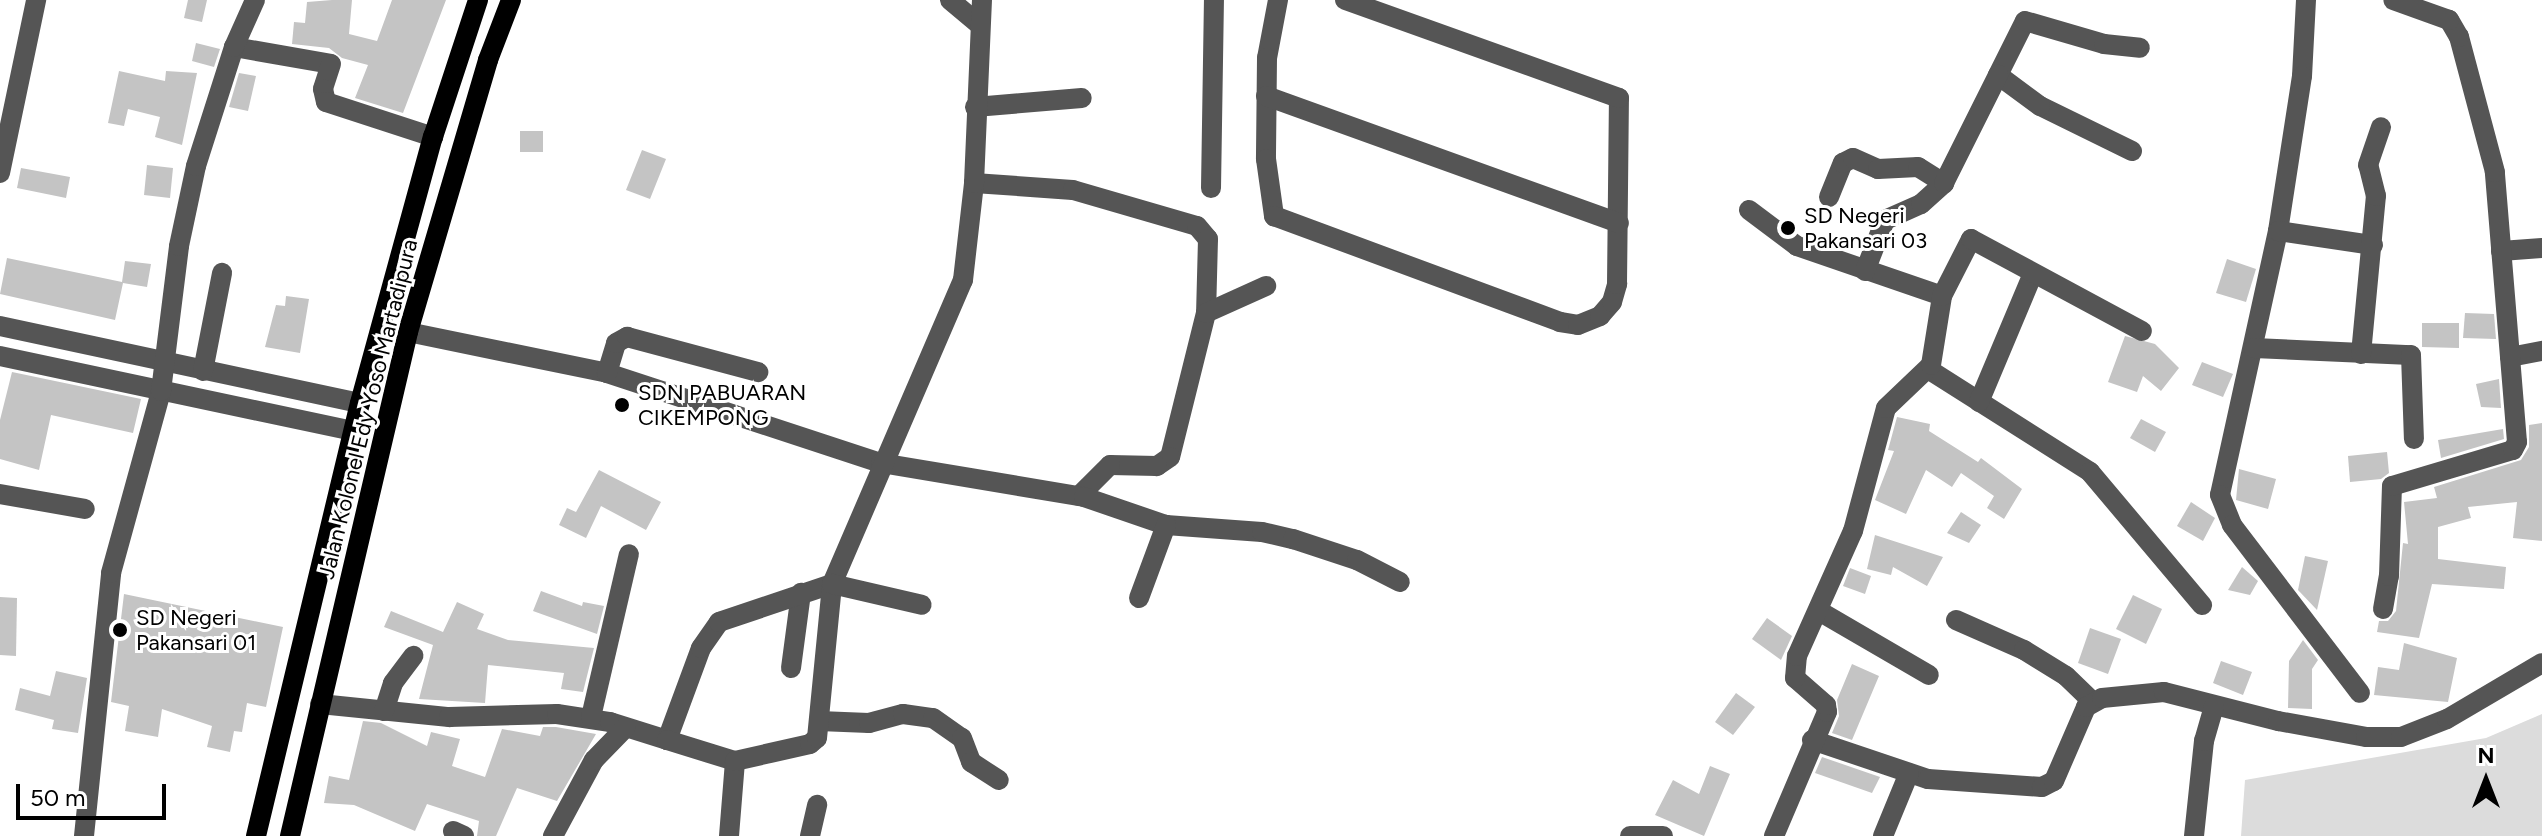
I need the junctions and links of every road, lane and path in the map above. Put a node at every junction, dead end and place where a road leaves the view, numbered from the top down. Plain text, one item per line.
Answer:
1 (36, 0) edge
2 (255, 0) edge
3 (478, 0) edge
4 (511, 0) edge
5 (950, 0) edge
6 (982, 0) edge
7 (1214, 0) edge
8 (1278, 0) edge
9 (1345, 0) edge
10 (2026, 0) edge
11 (2306, 0) edge
12 (2393, 0) edge
13 (2025, 21) junction
14 (980, 25) junction
15 (234, 47) junction
16 (2140, 48) dead end
17 (1998, 75) junction
18 (1266, 96) junction
19 (1082, 98) dead end
20 (975, 107) junction
21 (2381, 127) dead end
22 (433, 137) junction
23 (2132, 151) dead end
24 (0, 173) edge
25 (974, 183) junction
26 (1944, 183) junction
27 (1211, 188) dead end
28 (1829, 197) dead end
29 (1749, 210) dead end
30 (1619, 223) junction
31 (2278, 231) junction
32 (2373, 245) junction
33 (2542, 248) edge
34 (2501, 251) junction
35 (1865, 271) junction
36 (222, 273) dead end
37 (2032, 276) junction
38 (1266, 286) dead end
39 (1942, 296) junction
40 (1206, 313) junction
41 (0, 326) edge
42 (2142, 331) dead end
43 (408, 332) junction
44 (2254, 348) junction
45 (2542, 351) edge
46 (2361, 354) junction
47 (0, 356) edge
48 (2510, 357) junction
49 (165, 363) junction
50 (1928, 369) junction
51 (203, 371) junction
52 (758, 372) dead end
53 (607, 373) junction
54 (161, 391) junction
55 (1979, 402) junction
56 (360, 403) junction
57 (389, 408) junction
58 (353, 431) junction
59 (382, 437) junction
60 (2414, 439) dead end
61 (881, 463) junction
62 (0, 494) edge
63 (1079, 496) junction
64 (85, 509) dead end
65 (1166, 525) junction
66 (629, 554) dead end
67 (1400, 582) dead end
68 (832, 584) junction
69 (801, 593) junction
70 (1139, 598) dead end
71 (922, 605) dead end
72 (2202, 605) dead end
73 (2383, 609) dead end
74 (1819, 611) junction
75 (1956, 620) dead end
76 (413, 656) dead end
77 (2542, 663) edge
78 (791, 668) dead end
79 (1929, 675) dead end
80 (2360, 693) dead end
81 (2092, 701) junction
82 (320, 704) junction
83 (2214, 706) junction
84 (384, 711) junction
85 (591, 717) junction
86 (819, 721) junction
87 (625, 728) junction
88 (667, 740) junction
89 (1812, 740) junction
90 (735, 761) junction
91 (1909, 773) junction
92 (999, 780) dead end
93 (817, 805) dead end
94 (84, 836) edge
95 (256, 836) edge
96 (290, 836) edge
97 (553, 836) edge
98 (729, 836) edge
99 (810, 836) edge
100 (1630, 836) edge
101 (1663, 836) edge
102 (1774, 836) edge
103 (1883, 836) edge
104 (2194, 836) edge

1 - 24 street
2 - 15 street
3 - 22 main road, Jalan Kolonel Edy Yoso Martadipura
4 - 43 main road, Jalan Kolonel Edy Yoso Martadipura
5 - 14 street
6 - 14 street
7 - 27 street
8 - 18 street
9 - 30 street
10 - 13 street
11 - 31 street
12 - 34 street
13 - 16 street
13 - 17 street
14 - 20 street
15 - 22 street
15 - 49 street
17 - 23 street
17 - 26 street
18 - 30 street
18 - 30 street
19 - 20 street
20 - 25 street
21 - 32 street
22 - 56 main road, Jalan Kolonel Edy Yoso Martadipura
25 - 40 street
25 - 61 street
26 - 28 street
26 - 35 street
29 - 35 street
31 - 32 street
31 - 44 street
32 - 46 street
33 - 34 street
34 - 48 street
35 - 39 street
36 - 51 street
37 - 39 street
37 - 42 street
37 - 55 street
38 - 40 street
39 - 50 street
40 - 63 street
41 - 49 street
43 - 53 street
43 - 57 main road, Jalan Kolonel Edy Yoso Martadipura
44 - 46 street
44 - 80 street
45 - 48 street
46 - 60 street
47 - 54 street
48 - 73 street
49 - 51 street
49 - 54 street
50 - 55 street
50 - 74 street
51 - 56 street
52 - 53 street
53 - 61 street
54 - 58 street
54 - 94 street
55 - 72 street
56 - 57 main road
56 - 58 main road, Jalan Kolonel Edy Yoso Martadipura
57 - 59 main road, Jalan Kolonel Edy Yoso Martadipura
58 - 59 main road
58 - 95 main road, Jalan Kolonel Edy Yoso Martadipura
59 - 82 main road, Jalan Kolonel Edy Yoso Martadipura
61 - 63 street
61 - 68 street
62 - 64 street
63 - 65 street
65 - 67 street
65 - 70 street
66 - 85 street
68 - 69 street
68 - 71 street
68 - 86 street
69 - 78 street
69 - 88 street
74 - 79 street
74 - 89 street
75 - 81 street
76 - 84 street
77 - 83 street
81 - 83 street
81 - 91 street
82 - 84 street
82 - 96 main road, Jalan Kolonel Edy Yoso Martadipura
83 - 104 street
84 - 85 street
85 - 87 street
86 - 90 street
86 - 92 street
87 - 88 street
87 - 97 street
88 - 90 street
89 - 91 street
89 - 102 street
90 - 98 street
91 - 103 street
93 - 99 street
100 - 101 street

